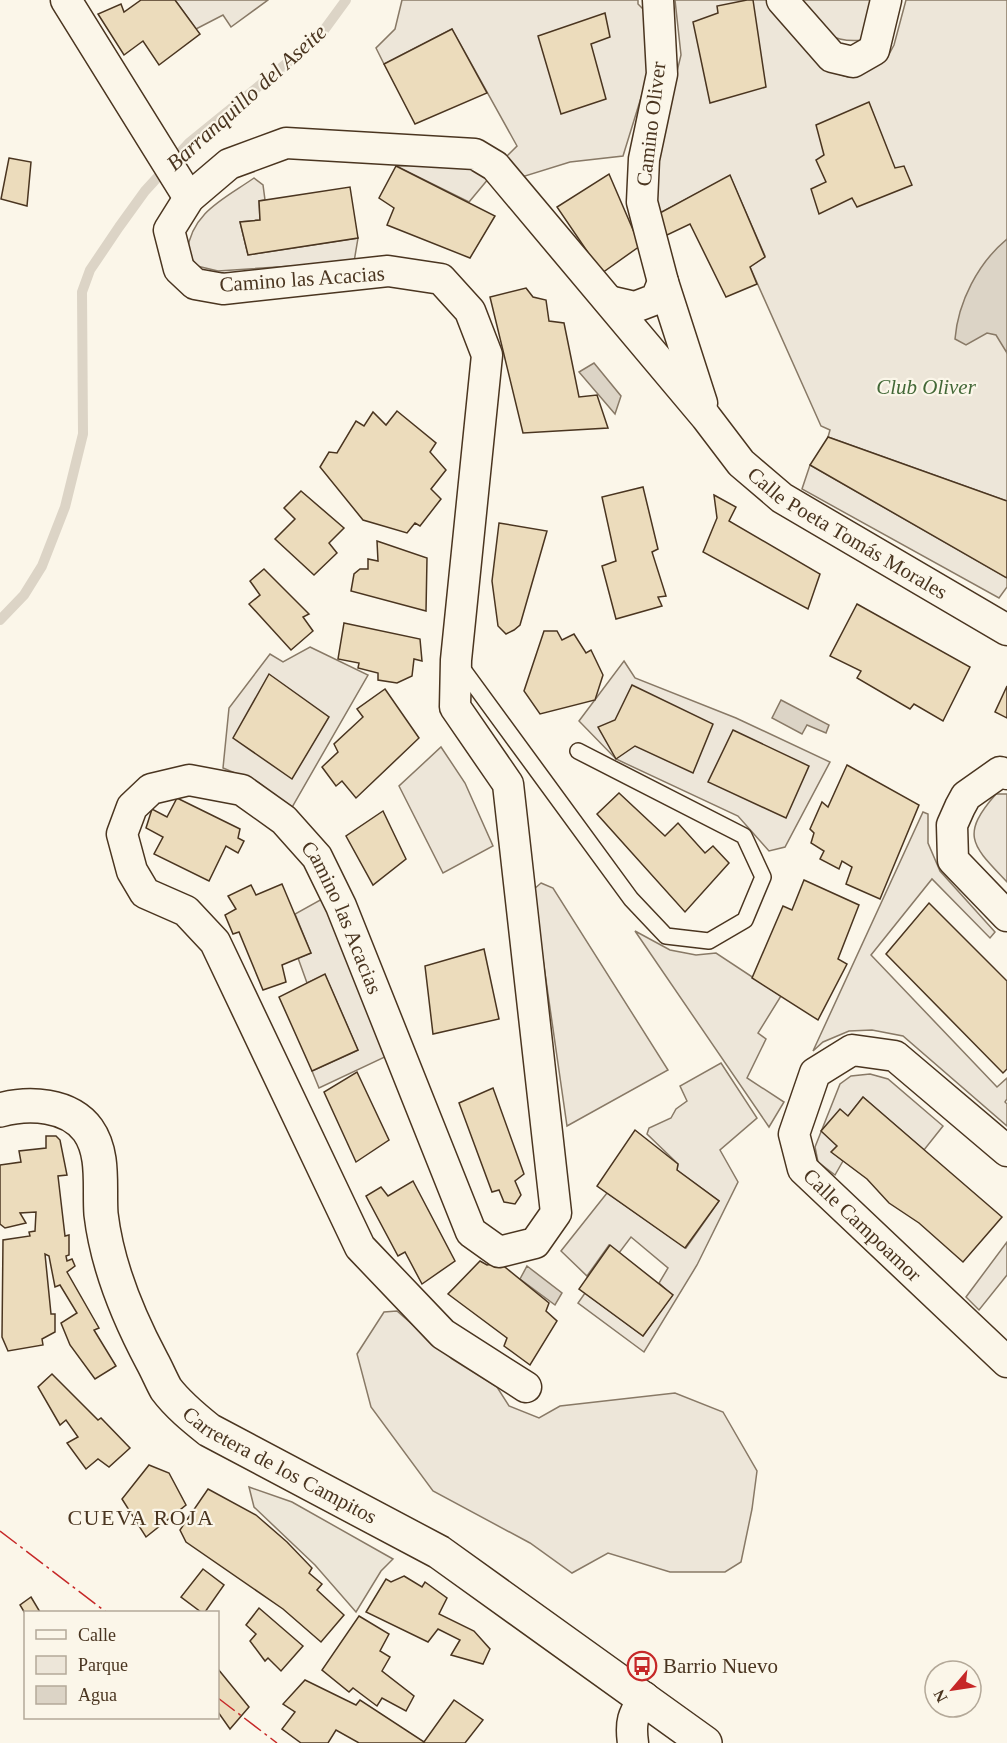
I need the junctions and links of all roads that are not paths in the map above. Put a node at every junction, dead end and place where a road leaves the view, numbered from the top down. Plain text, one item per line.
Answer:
1 (66, 0) edge
2 (658, 0) edge
3 (782, 0) edge
4 (886, 0) edge
5 (189, 198) junction
6 (663, 282) junction
7 (609, 302) junction
8 (706, 417) junction
9 (1007, 630) edge
10 (456, 660) junction
11 (578, 751) dead end
12 (1007, 774) edge
13 (1007, 916) edge
14 (0, 1110) edge
15 (1007, 1151) edge
16 (1007, 1362) edge
17 (526, 1387) dead end
18 (644, 1697) junction
19 (633, 1743) edge
20 (705, 1743) edge

1 - 5 street
2 - 6 street, Camino Oliver
3 - 4 street
5 - 7 street, Camino las Acacias
5 - 10 street, Camino las Acacias
6 - 7 street
6 - 8 street, Camino Oliver
7 - 8 street, Camino las Acacias
8 - 9 street, Calle Poeta Tomás Morales
10 - 11 lane
10 - 17 street, Camino las Acacias
12 - 13 street
14 - 18 main road, Carretera de los Campitos
15 - 16 street, Calle Campoamor
18 - 19 street
18 - 20 main road, Carretera de los Campitos

